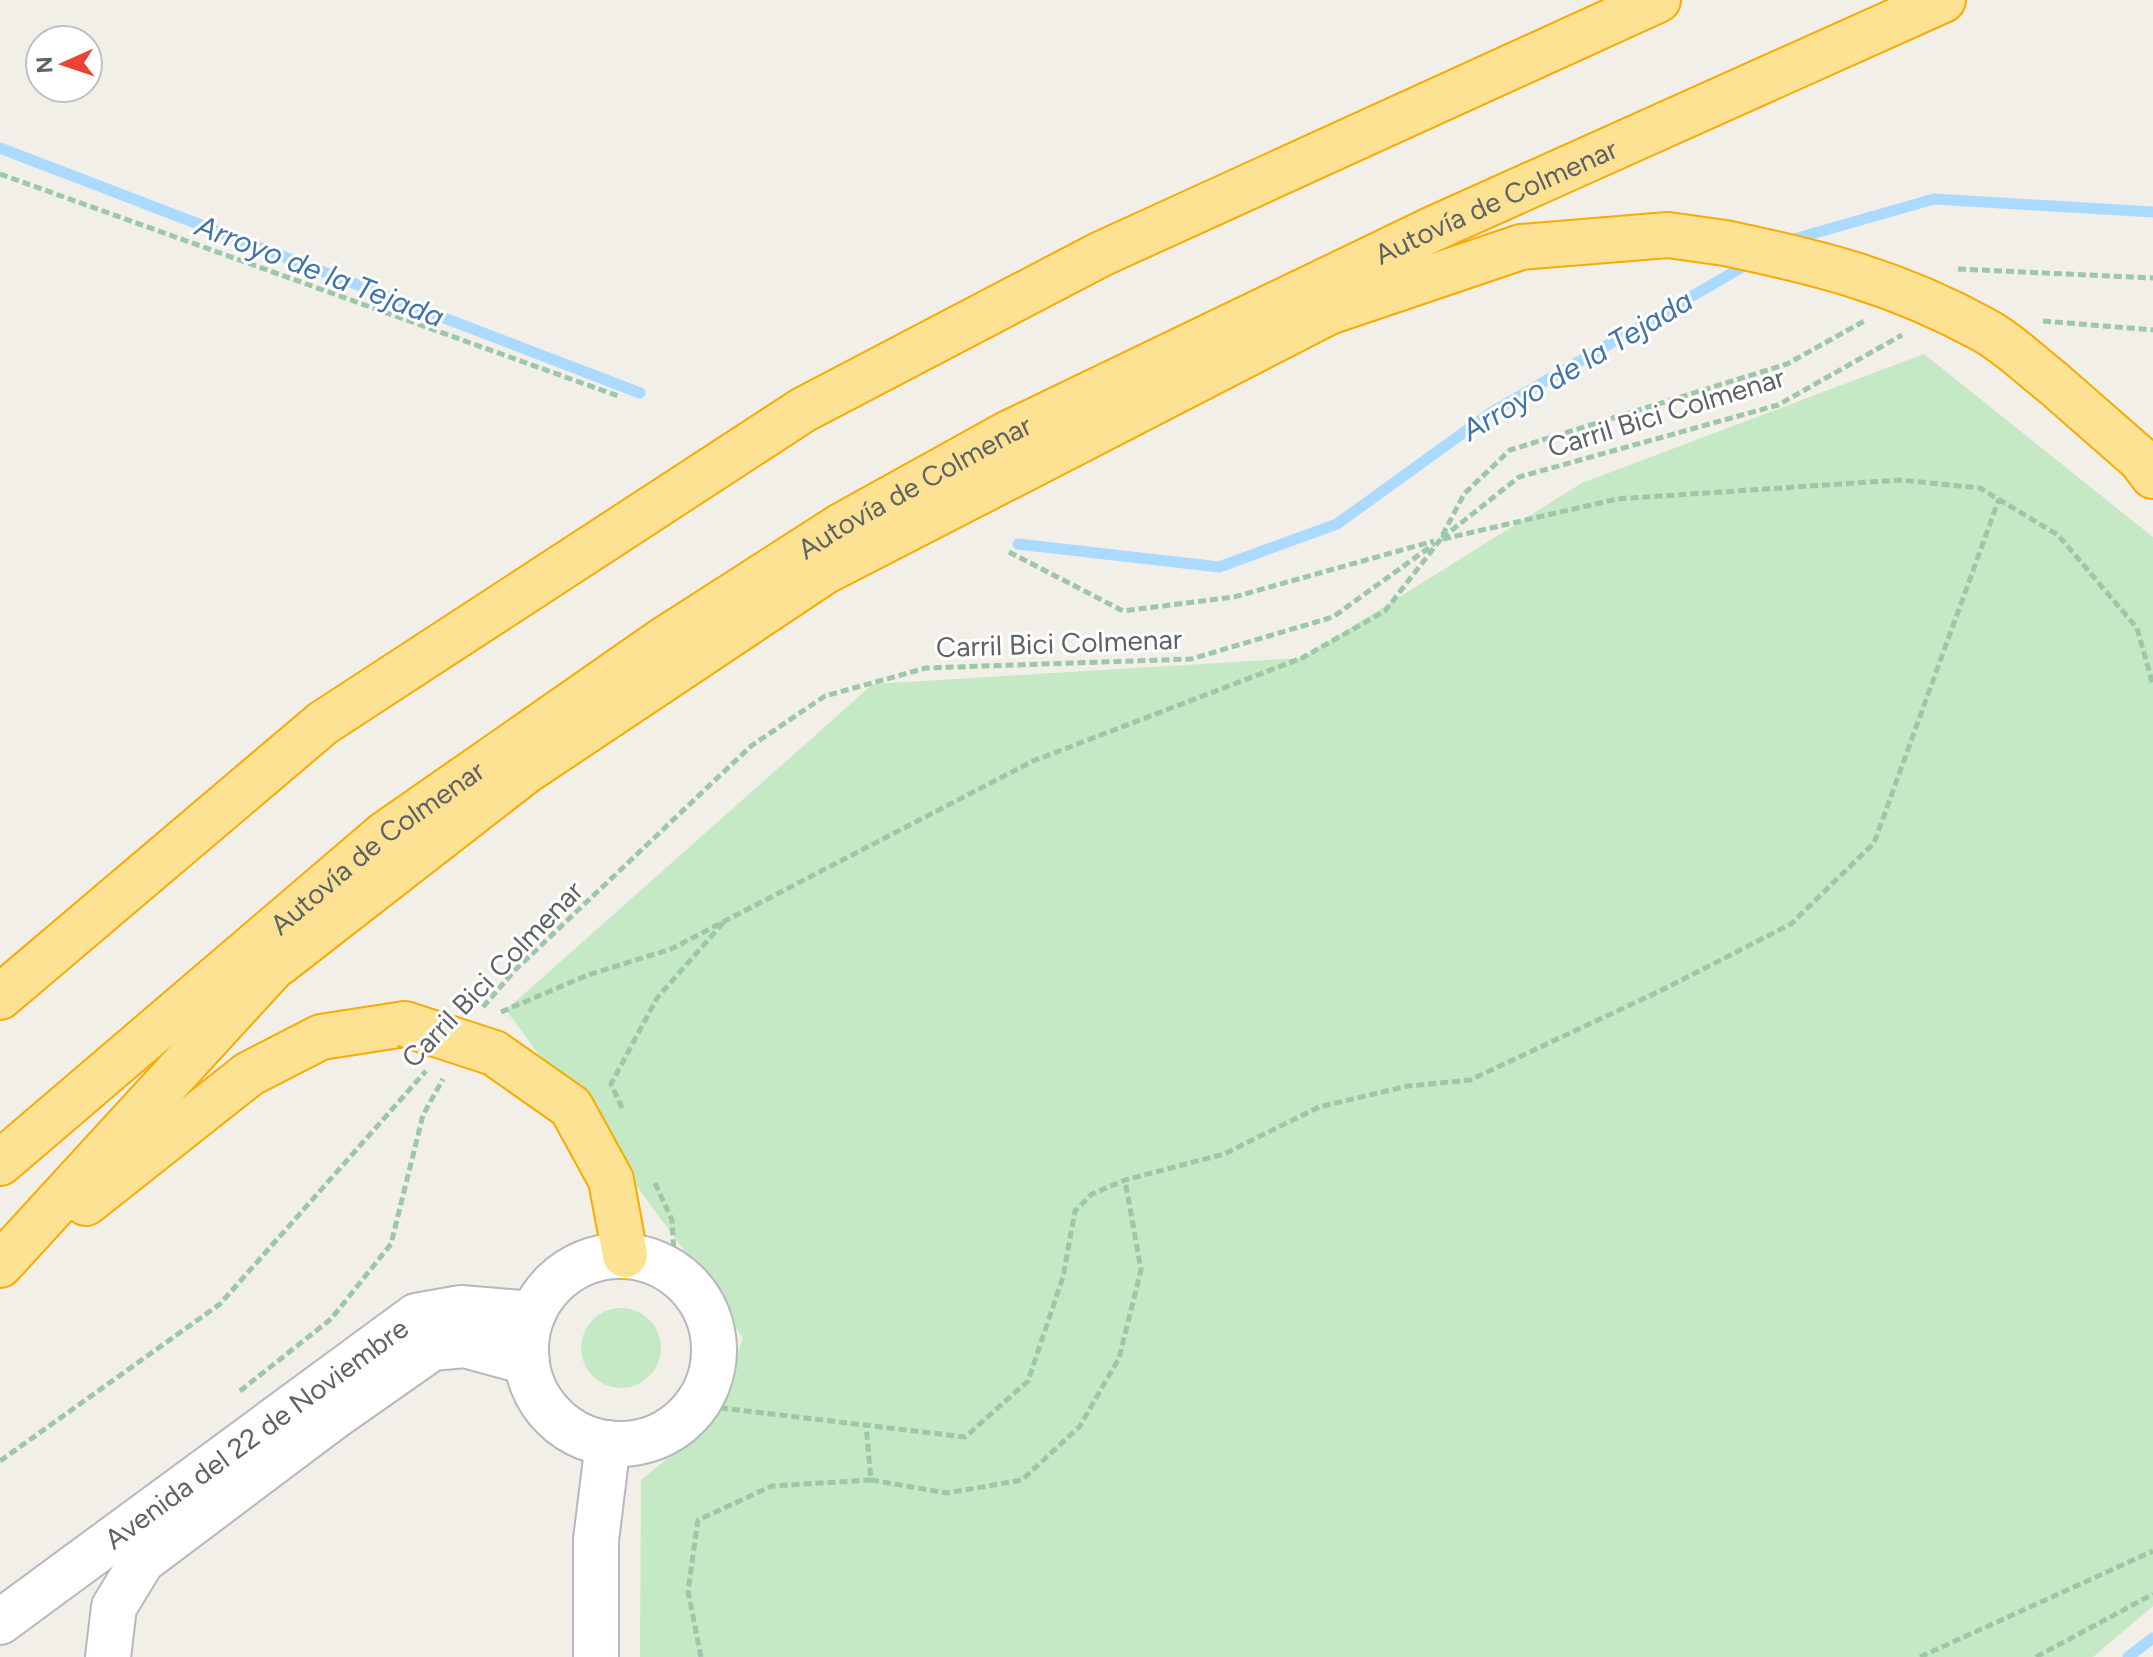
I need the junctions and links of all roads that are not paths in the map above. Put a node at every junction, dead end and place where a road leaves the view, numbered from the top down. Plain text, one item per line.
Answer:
1 (1590, 0) edge
2 (1658, 0) edge
3 (1943, 0) edge
4 (1407, 113) junction
5 (2153, 476) edge
6 (385, 834) junction
7 (279, 963) junction
8 (0, 997) edge
9 (0, 1163) edge
10 (625, 1255) junction
11 (0, 1265) edge
12 (0, 1272) edge
13 (533, 1314) junction
14 (527, 1362) junction
15 (608, 1443) junction
16 (0, 1622) edge
17 (108, 1657) edge
18 (596, 1657) edge

1 - 4 highway
2 - 4 highway
3 - 6 highway, Autovía de Colmenar
4 - 8 highway
5 - 7 highway, bridge
6 - 7 highway
6 - 9 highway, Autovía de Colmenar
7 - 11 highway
10 - 12 highway, bridge
10 - 13 street
10 - 15 street
13 - 14 street
13 - 16 street, Avenida del 22 de Noviembre
14 - 15 street
14 - 17 street, Avenida del 22 de Noviembre
15 - 18 street

